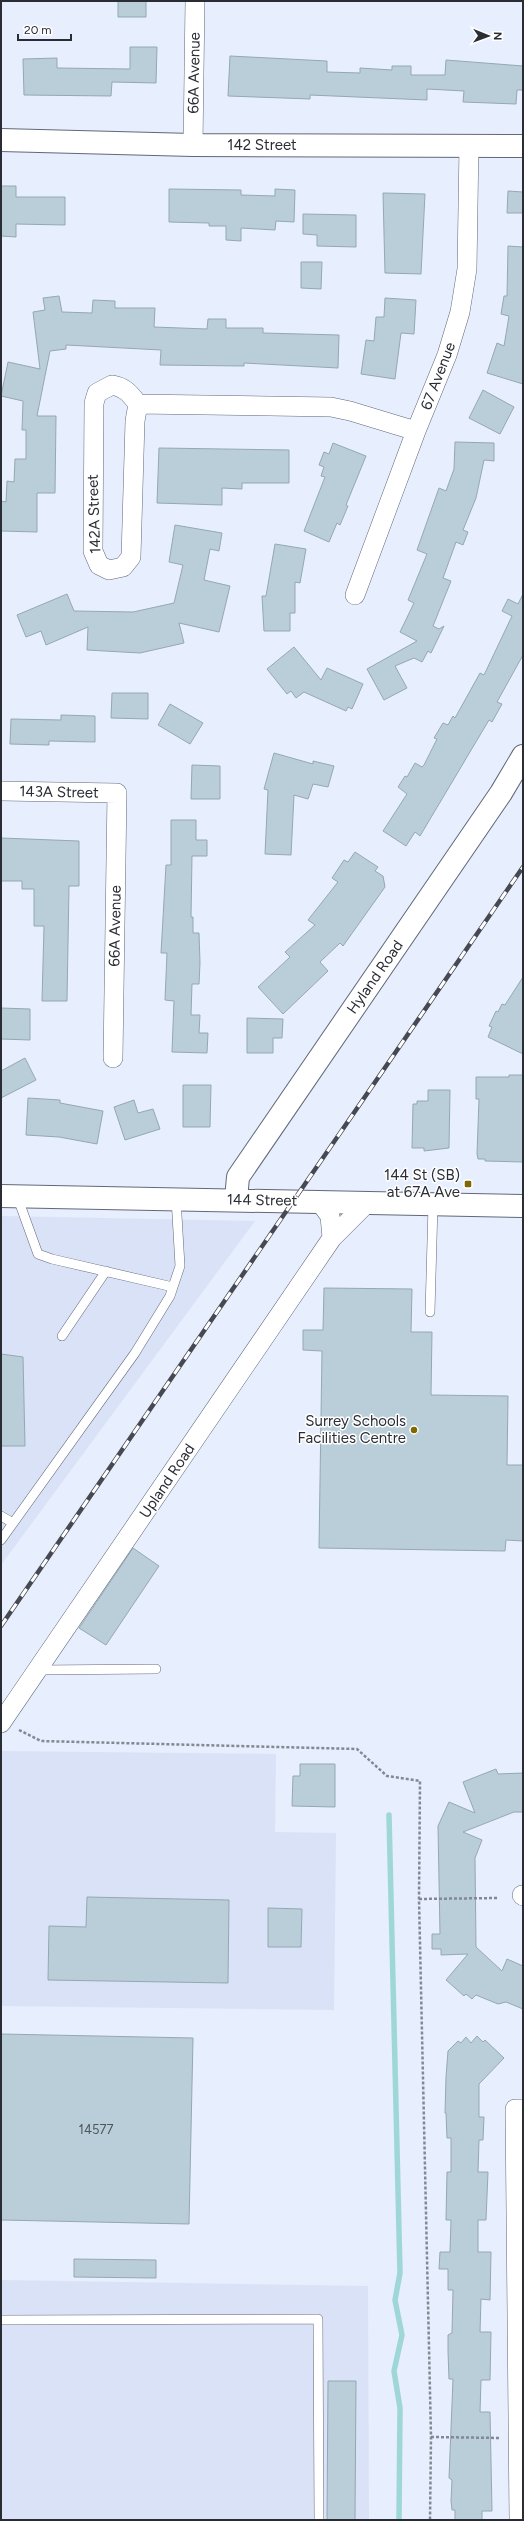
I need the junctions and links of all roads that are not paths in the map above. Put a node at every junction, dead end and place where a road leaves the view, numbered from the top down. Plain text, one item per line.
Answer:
1 (195, 1) edge
2 (1, 140) edge
3 (193, 145) junction
4 (470, 145) junction
5 (523, 146) edge
6 (138, 404) junction
7 (416, 431) junction
8 (355, 596) dead end
9 (523, 756) edge
10 (1, 791) edge
11 (116, 794) joint
12 (113, 1058) dead end
13 (9, 1196) edge
14 (176, 1198) junction
15 (236, 1199) junction
16 (319, 1201) junction
17 (368, 1202) junction
18 (433, 1203) junction
19 (523, 1206) edge
20 (332, 1238) junction
21 (106, 1271) junction
22 (173, 1287) junction
23 (430, 1312) dead end
24 (62, 1336) dead end
25 (1, 1516) edge
26 (13, 1523) junction
27 (1, 1540) edge
28 (156, 1669) dead end
29 (38, 1670) junction
30 (1, 1723) edge
31 (519, 2109) edge
32 (1, 2320) edge
33 (319, 2520) edge
34 (519, 2520) edge

1 - 3 street, 66A Avenue
2 - 3 street, 142 Street
3 - 4 street, 142 Street
4 - 5 street, 142 Street
4 - 7 street, 67 Avenue
6 - 6 street, 142A Street
6 - 7 street
7 - 8 street, 67 Avenue
9 - 15 street, Hyland Road
10 - 11 street, 143A Street
11 - 12 street, 66A Avenue
13 - 14 street, 144 Street
13 - 21 lane
14 - 15 street, 144 Street
14 - 22 lane
15 - 16 street, 144 Street
16 - 17 street, 144 Street
16 - 20 street
17 - 18 street, 144 Street
17 - 20 street, Upland Road
18 - 19 street, 144 Street
18 - 23 lane
20 - 29 street, Upland Road
21 - 22 lane
21 - 24 lane
22 - 26 lane
25 - 26 lane
26 - 27 lane
28 - 29 lane
29 - 30 street, Upland Road
31 - 34 street
32 - 33 lane

